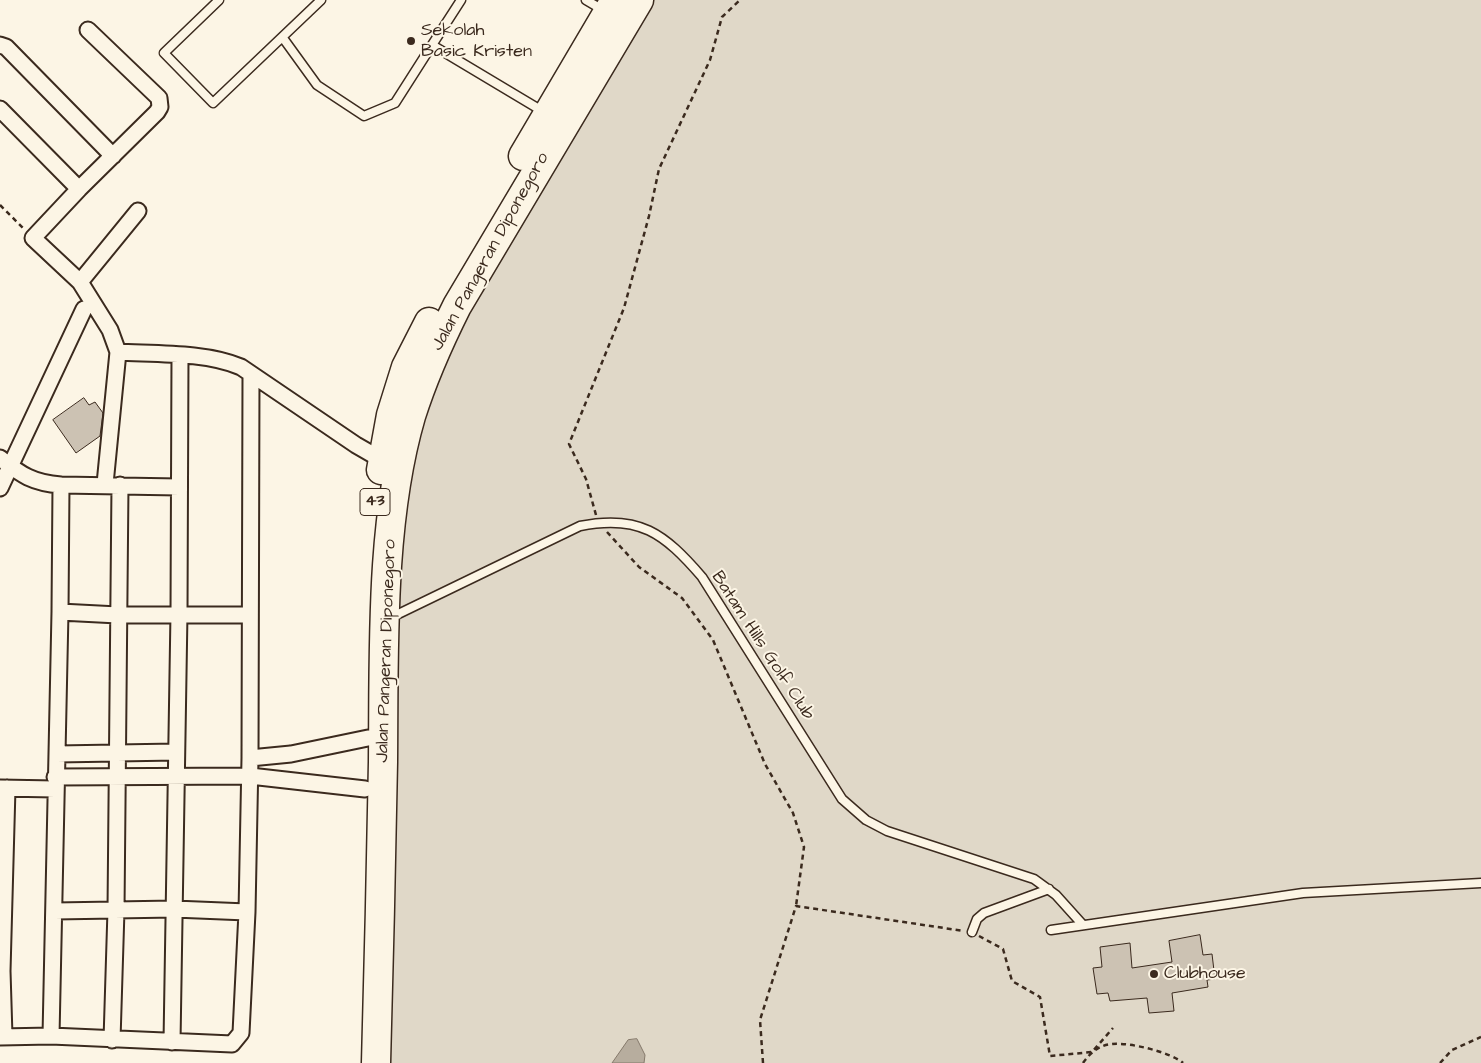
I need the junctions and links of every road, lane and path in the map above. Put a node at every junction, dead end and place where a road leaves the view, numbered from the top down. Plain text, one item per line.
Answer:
1 (220, 0) edge
2 (322, 0) edge
3 (461, 0) edge
4 (639, 0) edge
5 (740, 0) edge
6 (603, 4) edge
7 (88, 30) dead end
8 (283, 38) junction
9 (0, 45) edge
10 (432, 45) junction
11 (0, 109) edge
12 (548, 114) junction
13 (112, 156) junction
14 (79, 189) junction
15 (0, 205) edge
16 (138, 211) dead end
17 (33, 238) junction
18 (80, 282) junction
19 (84, 308) dead end
20 (118, 352) junction
21 (180, 356) junction
22 (251, 375) junction
23 (382, 460) junction
24 (6, 463) edge
25 (112, 484) junction
26 (61, 485) junction
27 (0, 488) edge
28 (179, 488) junction
29 (598, 522) junction
30 (60, 612) junction
31 (180, 613) junction
32 (250, 614) junction
33 (118, 615) junction
34 (385, 621) junction
35 (368, 738) junction
36 (176, 752) junction
37 (117, 753) junction
38 (57, 754) junction
39 (250, 758) junction
40 (176, 774) junction
41 (250, 776) junction
42 (117, 777) junction
43 (55, 783) junction
44 (3, 788) edge
45 (365, 789) junction
46 (3, 851) edge
47 (1481, 883) edge
48 (1049, 890) junction
49 (796, 906) junction
50 (174, 909) junction
51 (116, 910) junction
52 (56, 911) junction
53 (247, 912) junction
54 (1083, 925) junction
55 (1051, 930) dead end
56 (972, 932) junction
57 (1, 972) edge
58 (1113, 1028) dead end
59 (52, 1036) junction
60 (2, 1037) edge
61 (1481, 1037) edge
62 (112, 1040) junction
63 (172, 1042) junction
64 (1092, 1052) junction
65 (362, 1063) edge
66 (376, 1063) edge
67 (763, 1063) edge
68 (1084, 1063) edge
69 (1183, 1063) edge
70 (1440, 1063) edge

1 - 8 lane
2 - 8 lane
3 - 10 lane
4 - 34 highway, Jalan Pangeran Diponegoro / 43
5 - 29 path
6 - 12 highway, Jalan Pangeran Diponegoro / 43
7 - 13 street
8 - 10 lane
9 - 13 street
10 - 12 lane
11 - 14 street
12 - 23 highway, Jalan Pangeran Diponegoro / 43
13 - 14 street
14 - 17 street
15 - 17 path
16 - 18 street
17 - 18 street
18 - 20 street
19 - 24 street
20 - 21 street
20 - 25 street
21 - 22 street
21 - 28 street
22 - 23 street
22 - 32 street
23 - 35 highway, Jalan Pangeran Diponegoro / 43
24 - 26 street
24 - 27 street
25 - 26 street
25 - 28 street
25 - 33 street
26 - 30 street
28 - 31 street
29 - 34 lane, Batam Hills Golf Club
29 - 48 lane, Batam Hills Golf Club
29 - 49 path
30 - 33 street
30 - 38 street
31 - 32 street
31 - 33 street
31 - 36 street
32 - 39 street
33 - 37 street
34 - 66 highway, Jalan Pangeran Diponegoro / 43
35 - 39 street
35 - 45 highway, Jalan Pangeran Diponegoro / 43
36 - 37 street
36 - 40 street
37 - 38 street
37 - 42 street
38 - 43 street
39 - 41 street
40 - 41 street
40 - 42 street
40 - 50 street
41 - 45 street
41 - 53 street
42 - 43 street
42 - 51 street
43 - 44 street
43 - 52 street
44 - 46 street
45 - 65 highway, Jalan Pangeran Diponegoro / 43
46 - 57 street
47 - 54 lane
48 - 54 lane, Batam Hills Golf Club
48 - 56 lane
49 - 56 path
49 - 67 path
50 - 51 street
50 - 53 street
50 - 63 street
51 - 52 street
51 - 62 street
52 - 59 street
53 - 63 street
54 - 55 lane
56 - 64 path
57 - 60 street
58 - 64 path
59 - 60 street
59 - 62 street
61 - 70 path
62 - 63 street
64 - 68 path
64 - 69 path

